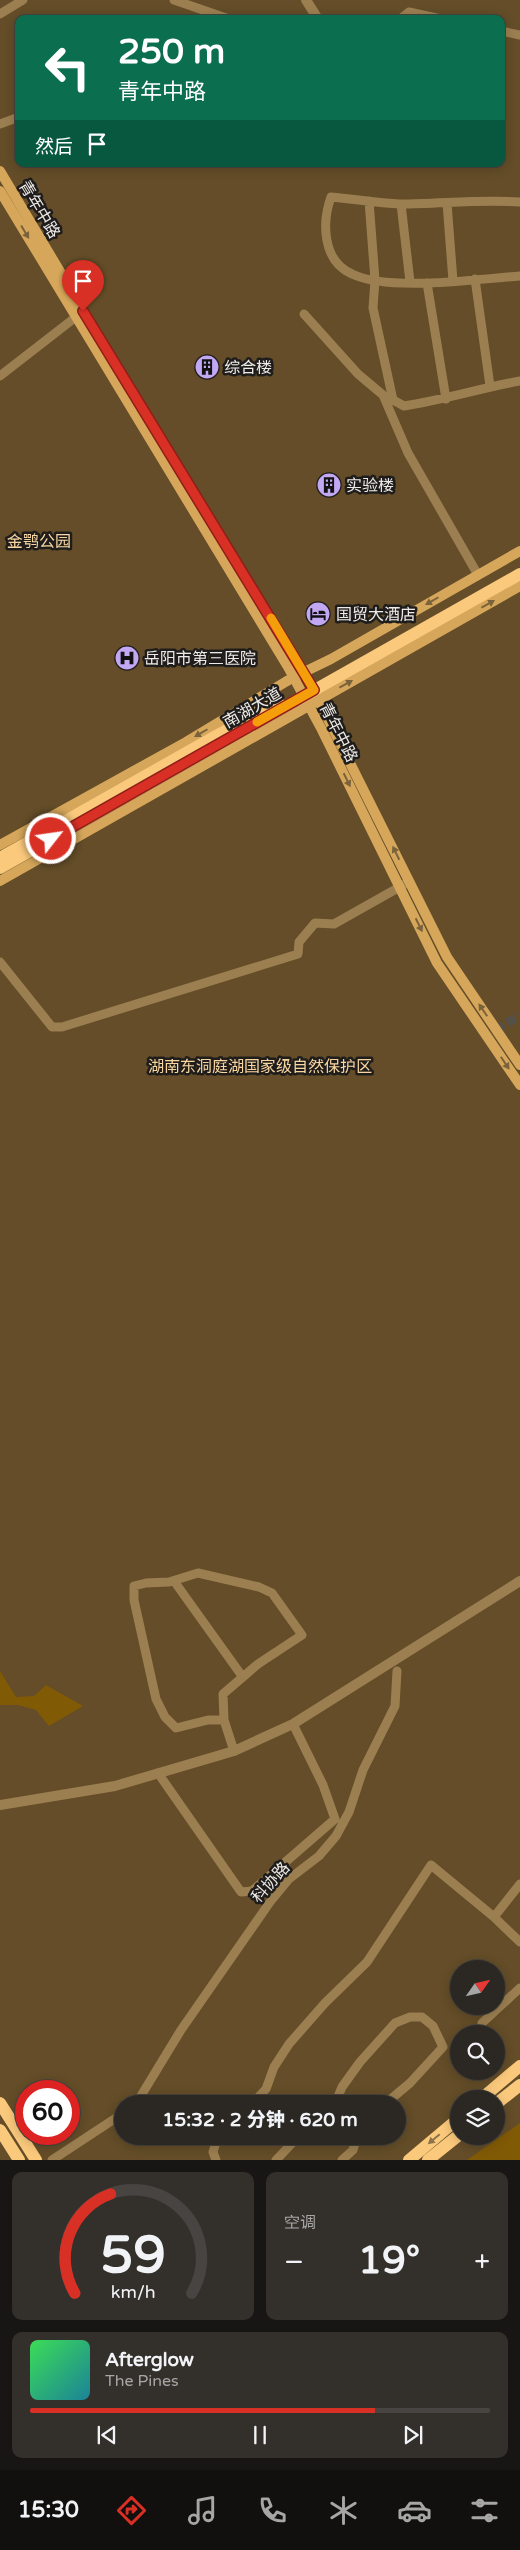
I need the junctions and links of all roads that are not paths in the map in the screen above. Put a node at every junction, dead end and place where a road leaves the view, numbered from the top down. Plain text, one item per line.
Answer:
1 (23, 0) edge
2 (174, 0) edge
3 (306, 0) edge
4 (0, 14) edge
5 (217, 15) edge
6 (315, 15) edge
7 (405, 15) edge
8 (423, 15) edge
9 (505, 32) edge
10 (520, 34) edge
11 (15, 118) edge
12 (0, 124) edge
13 (0, 171) edge
14 (0, 191) edge
15 (369, 201) junction
16 (447, 202) junction
17 (520, 202) edge
18 (401, 204) junction
19 (520, 276) edge
20 (475, 279) junction
21 (375, 280) junction
22 (453, 281) junction
23 (410, 282) junction
24 (427, 282) junction
25 (80, 314) junction
26 (304, 314) dead end
27 (0, 376) edge
28 (520, 381) edge
29 (490, 386) junction
30 (446, 399) junction
31 (520, 551) edge
32 (520, 565) edge
33 (520, 574) edge
34 (478, 575) junction
35 (520, 586) edge
36 (308, 690) junction
37 (0, 845) edge
38 (0, 858) edge
39 (0, 868) edge
40 (0, 881) edge
41 (409, 881) junction
42 (400, 887) junction
43 (0, 962) edge
44 (520, 1065) edge
45 (520, 1085) edge
46 (174, 1581) junction
47 (520, 1582) edge
48 (397, 1671) dead end
49 (242, 1676) junction
50 (224, 1720) junction
51 (292, 1724) junction
52 (234, 1751) junction
53 (158, 1773) junction
54 (0, 1805) edge
55 (520, 1884) edge
56 (494, 1916) junction
57 (520, 1942) edge
58 (520, 1988) edge
59 (482, 2023) dead end
60 (520, 2066) edge
61 (520, 2085) edge
62 (492, 2090) edge
63 (141, 2095) edge
64 (260, 2095) edge
65 (338, 2095) edge
66 (395, 2095) edge
67 (505, 2097) edge
68 (0, 2103) edge
69 (114, 2119) edge
70 (450, 2126) edge
71 (0, 2130) edge
72 (450, 2142) edge
73 (215, 2145) edge
74 (290, 2145) edge
75 (354, 2145) edge
76 (19, 2160) edge
77 (36, 2160) edge
78 (52, 2160) edge
79 (216, 2160) edge
80 (276, 2160) edge
81 (342, 2160) edge
82 (409, 2160) edge
83 (428, 2160) edge

1 - 4 street
2 - 5 street
3 - 6 street
7 - 8 street
9 - 10 street
11 - 12 street
13 - 25 main road, 青年中路
14 -> 25 main road, 青年中路
15 - 18 street
15 - 21 street
15 - 21 street
16 - 17 street
16 - 18 street
16 - 22 street
18 - 23 street
19 - 20 street
20 - 22 street
20 - 29 street
21 - 23 street
21 - 30 street
22 - 24 street
23 - 24 street
24 - 30 street
25 - 27 street
25 - 36 main road, 青年中路
25 - 36 main road, 青年中路
26 - 34 street
28 - 29 street
29 - 30 street
31 - 34 main road
32 - 36 main road, 南湖大道
33 - 36 main road, 南湖大道
34 -> 36 main road
36 -> 35 main road
36 -> 37 main road
36 - 38 main road, 南湖大道
36 - 39 main road, 南湖大道
36 - 40 main road
41 -> 36 main road, 青年中路
36 -> 42 main road, 青年中路
41 - 42 street
44 -> 41 main road, 青年中路
42 - 43 street
42 -> 45 main road, 青年中路
46 - 49 street
46 - 49 street
46 - 50 street
47 - 51 street
48 - 63 street, 科协路
49 - 50 street
50 - 52 street
51 - 52 street
51 - 53 street
52 - 53 street
53 - 54 street
55 - 56 street
56 - 57 street
56 - 64 street
58 - 59 street
60 - 62 main road
61 - 67 main road
65 - 66 street
68 - 77 main road
69 - 78 street
70 -> 82 main road
71 - 76 main road
72 - 83 main road
73 - 79 street
74 - 80 street
75 - 81 street

